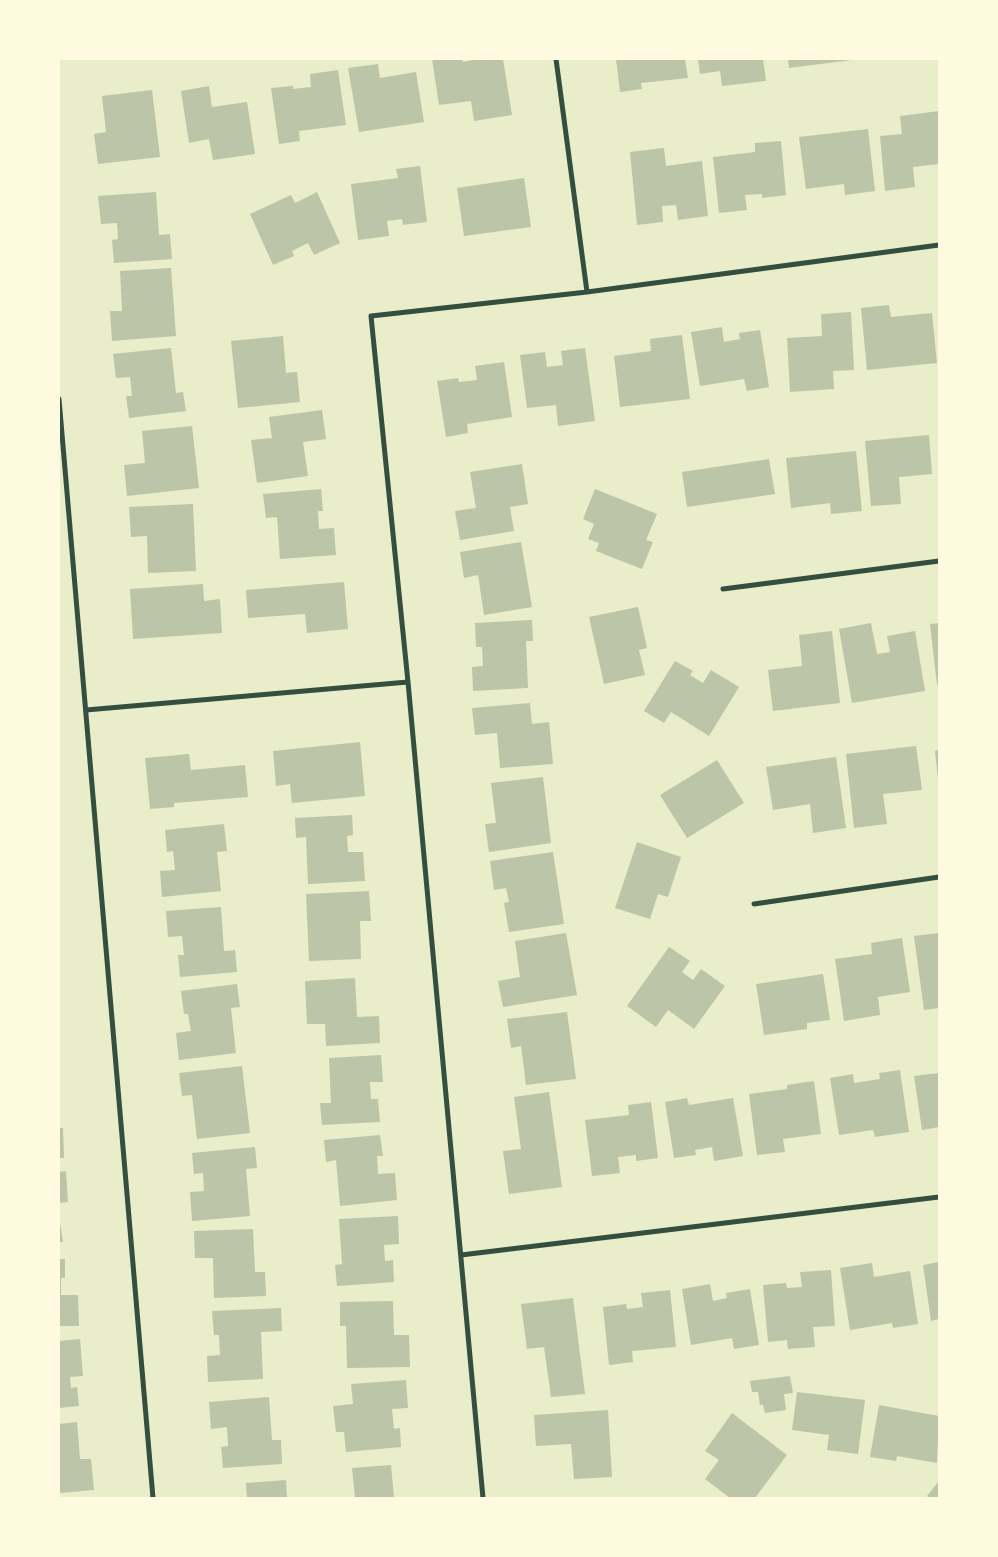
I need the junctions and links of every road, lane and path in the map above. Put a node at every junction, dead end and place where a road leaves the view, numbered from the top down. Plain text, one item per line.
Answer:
1 (556, 59) edge
2 (939, 245) edge
3 (587, 292) junction
4 (59, 399) edge
5 (939, 561) edge
6 (724, 589) dead end
7 (408, 682) junction
8 (86, 710) junction
9 (939, 878) edge
10 (754, 904) dead end
11 (939, 1197) edge
12 (461, 1255) junction
13 (153, 1498) edge
14 (483, 1498) edge

1 - 3 street
2 - 3 street
3 - 7 street
4 - 8 street
5 - 6 street
7 - 8 street
7 - 12 street
8 - 13 street
9 - 10 street
11 - 12 street
12 - 14 street

